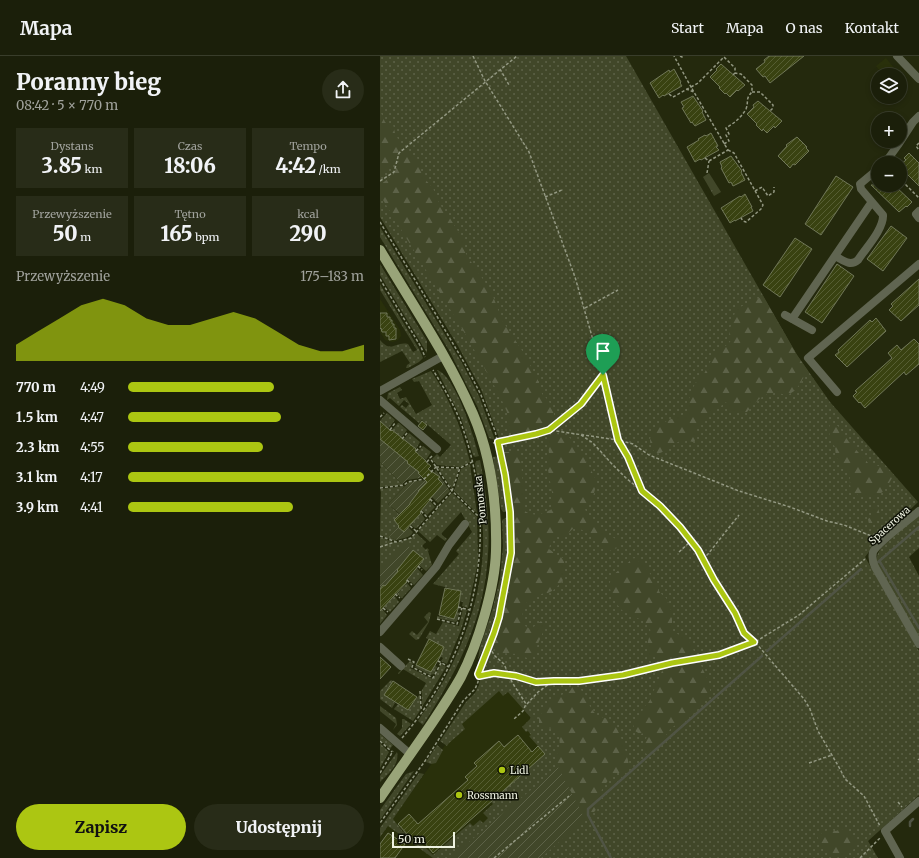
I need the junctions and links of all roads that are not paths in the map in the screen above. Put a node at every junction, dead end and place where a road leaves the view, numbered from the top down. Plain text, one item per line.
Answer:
1 (897, 56) edge
2 (919, 79) edge
3 (919, 116) edge
4 (890, 156) edge
5 (871, 175) edge
6 (872, 203) junction
7 (919, 211) edge
8 (919, 218) edge
9 (380, 250) edge
10 (835, 256) junction
11 (919, 264) edge
12 (812, 330) dead end
13 (443, 356) junction
14 (380, 391) edge
15 (836, 392) dead end
16 (380, 400) edge
17 (437, 449) dead end
18 (919, 512) edge
19 (465, 524) dead end
20 (380, 632) edge
21 (919, 644) edge
22 (380, 647) edge
23 (401, 666) dead end
24 (380, 728) edge
25 (410, 754) junction
26 (380, 798) edge
27 (919, 801) edge
28 (900, 858) edge

1 - 2 street
3 - 4 street
5 - 6 street
6 - 10 street
6 - 10 street
7 - 8 street
9 - 13 main road, Pomorska
10 - 12 street
11 - 15 street
13 - 14 street
13 - 25 main road, Pomorska
16 - 17 street
18 - 21 street, Spacerowa
19 - 20 street
22 - 23 street
24 - 25 street
25 - 26 main road, Pomorska
27 - 28 street

